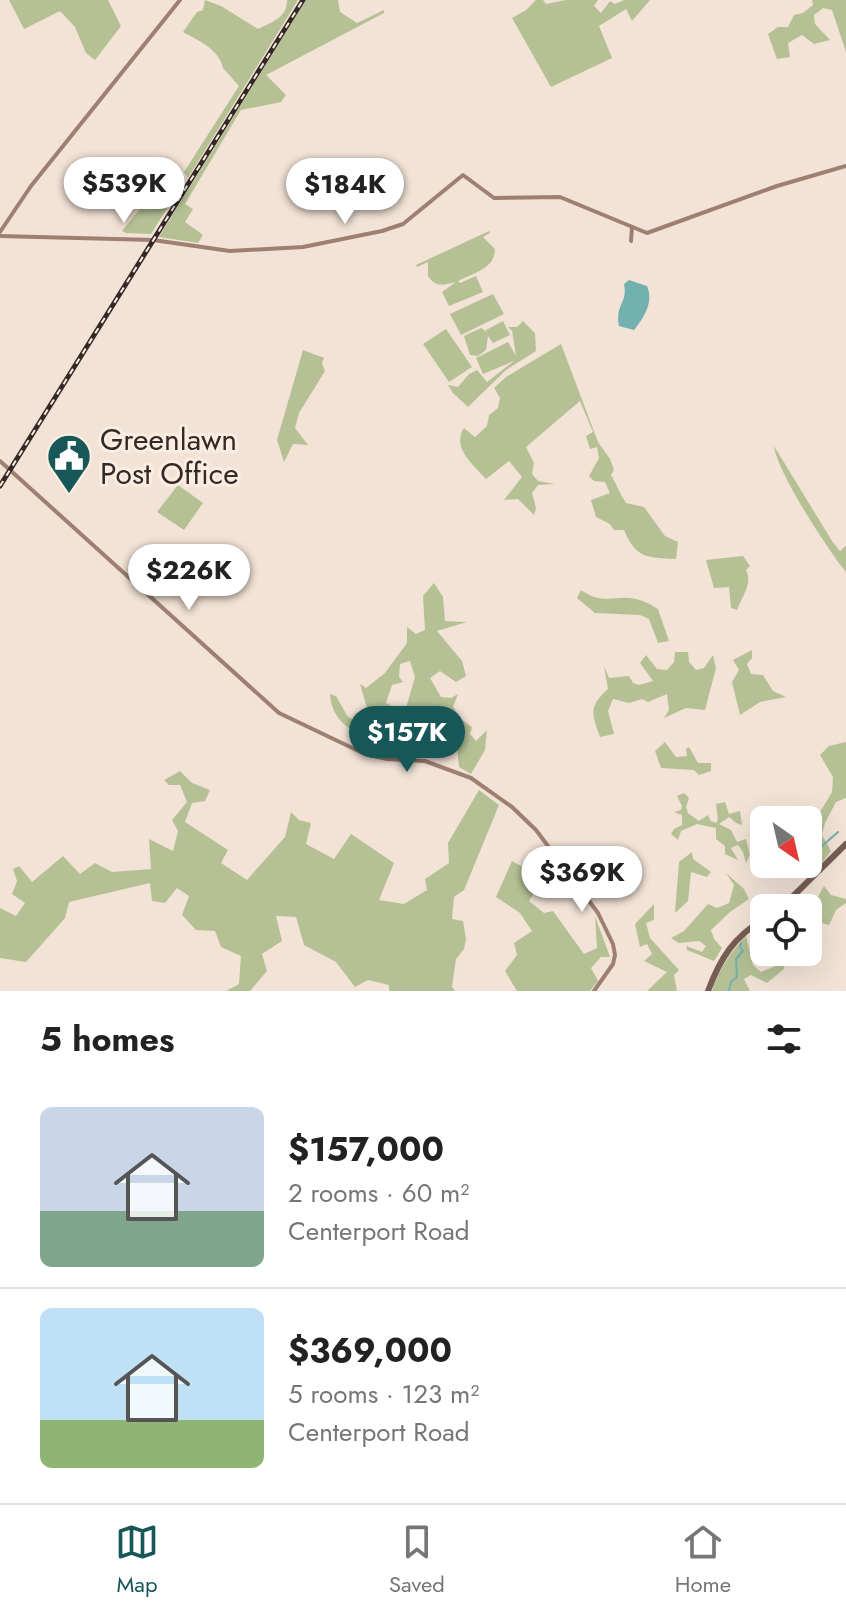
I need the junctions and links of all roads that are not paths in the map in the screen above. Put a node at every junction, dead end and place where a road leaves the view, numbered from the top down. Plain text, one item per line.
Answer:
1 (180, 0) edge
2 (846, 166) edge
3 (11, 212) junction
4 (632, 227) junction
5 (0, 234) edge
6 (20, 237) junction
7 (631, 241) dead end
8 (230, 251) junction
9 (226, 256) dead end
10 (0, 461) edge
11 (846, 844) edge
12 (797, 894) edge
13 (750, 928) edge
14 (594, 991) edge
15 (708, 991) edge

1 - 3 main road
2 - 4 main road
3 - 5 main road
3 - 6 main road
4 - 7 main road
4 - 8 main road
5 - 6 main road
6 - 8 main road
8 - 9 main road
10 - 14 main road
11 - 12 main road
13 - 15 main road

